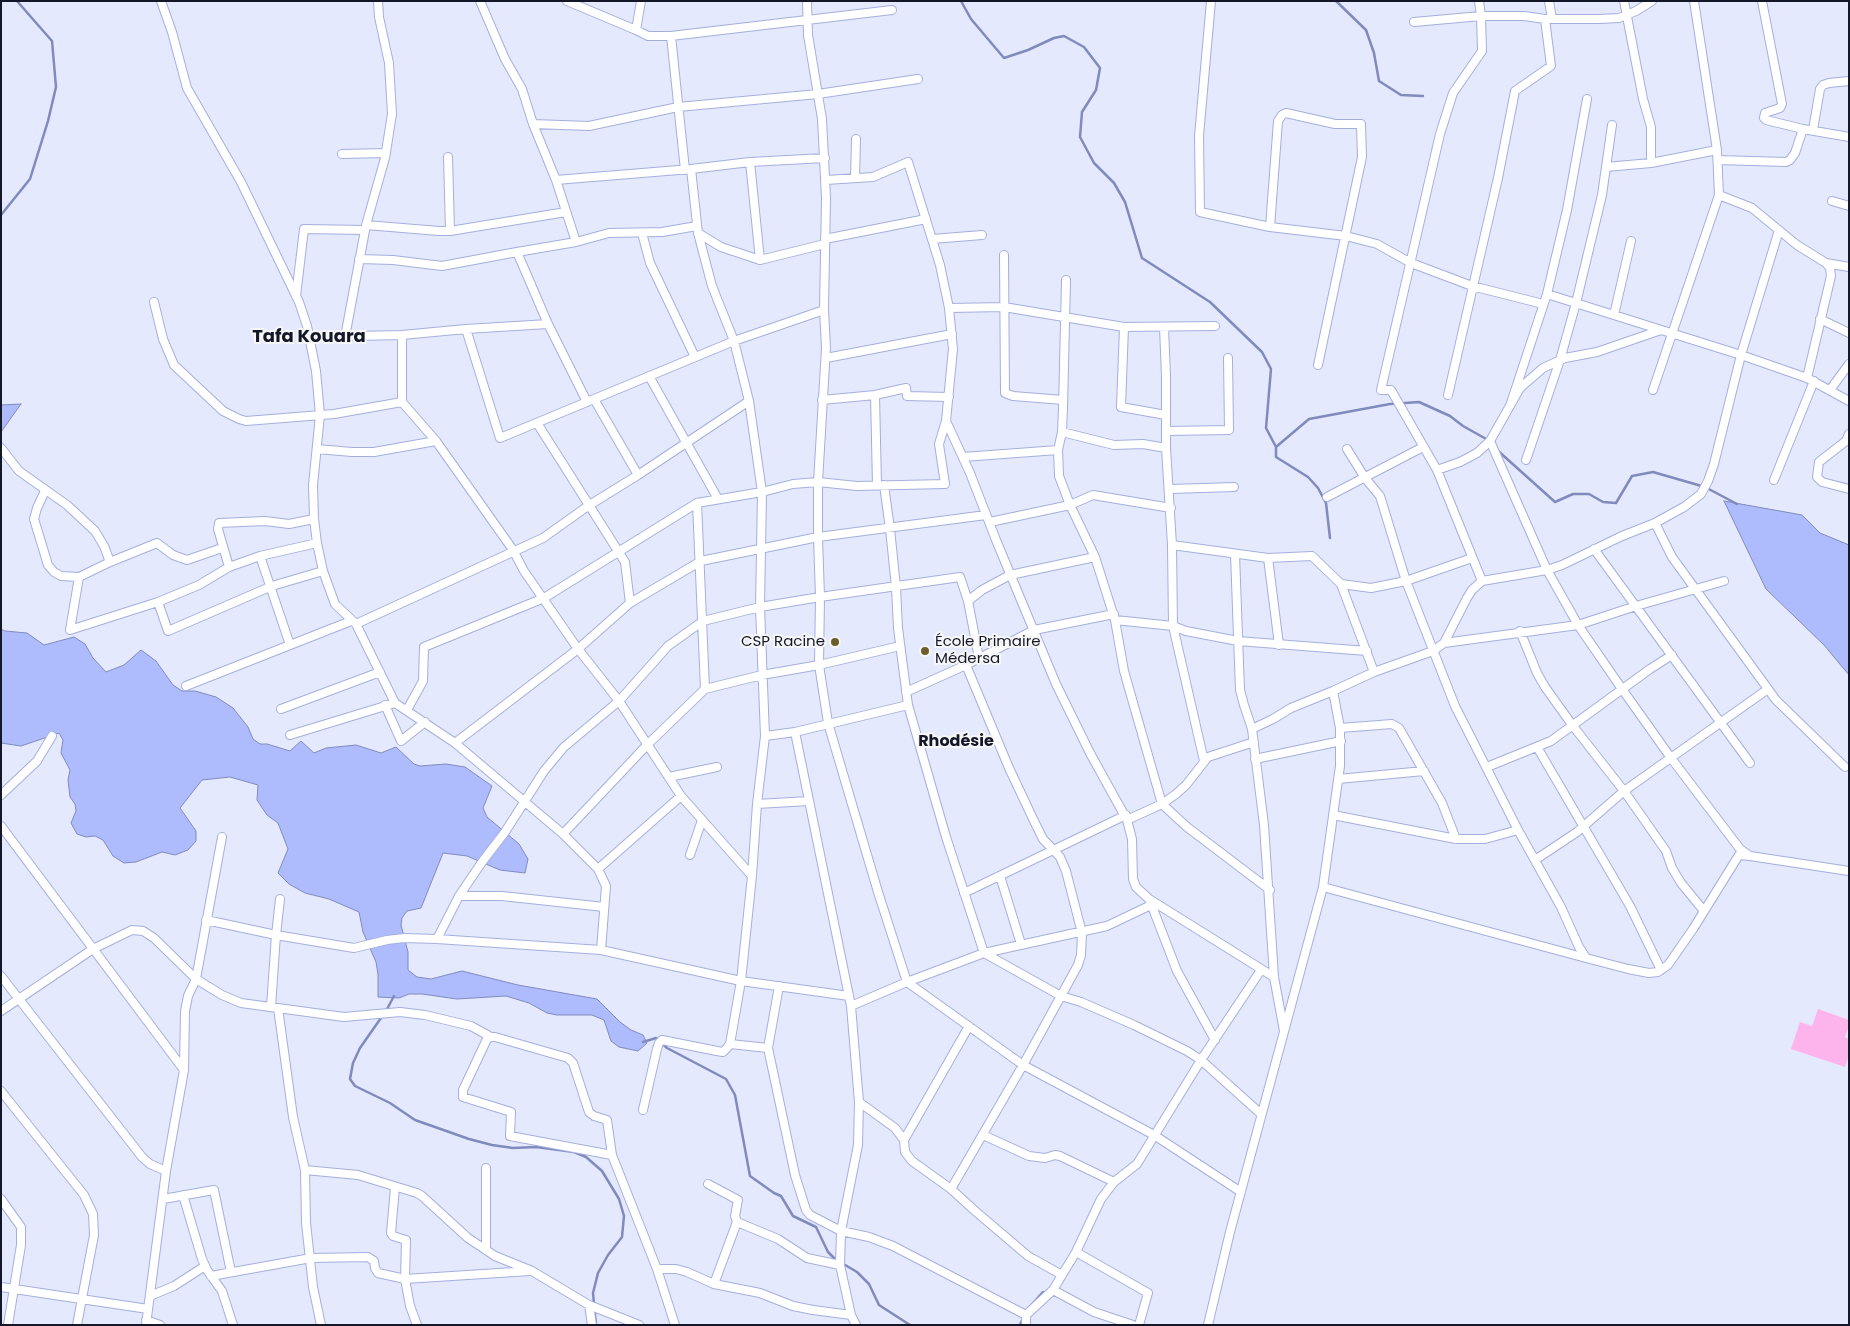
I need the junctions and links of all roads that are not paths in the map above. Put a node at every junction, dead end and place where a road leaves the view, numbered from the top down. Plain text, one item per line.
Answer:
1 (161, 1) edge
2 (378, 1) edge
3 (480, 1) edge
4 (567, 1) edge
5 (641, 1) edge
6 (807, 1) edge
7 (1211, 1) edge
8 (1479, 1) edge
9 (1549, 1) edge
10 (1624, 1) edge
11 (1652, 1) edge
12 (1694, 1) edge
13 (1762, 1) edge
14 (892, 10) dead end
15 (1626, 15) junction
16 (1480, 16) junction
17 (1548, 19) junction
18 (808, 20) junction
19 (1414, 22) dead end
20 (636, 30) junction
21 (671, 36) junction
22 (918, 79) dead end
23 (1849, 81) edge
24 (818, 94) junction
25 (1586, 99) dead end
26 (678, 107) junction
27 (534, 124) junction
28 (1612, 125) dead end
29 (1803, 128) junction
30 (1813, 130) junction
31 (1849, 137) edge
32 (856, 139) dead end
33 (1717, 150) junction
34 (386, 153) junction
35 (342, 154) dead end
36 (448, 156) dead end
37 (825, 158) junction
38 (1718, 160) junction
39 (750, 162) junction
40 (1652, 163) junction
41 (1606, 167) junction
42 (688, 169) junction
43 (855, 178) junction
44 (556, 180) junction
45 (826, 180) junction
46 (1718, 195) junction
47 (1832, 201) dead end
48 (1849, 206) edge
49 (566, 212) junction
50 (926, 219) junction
51 (1270, 227) junction
52 (365, 228) junction
53 (697, 229) junction
54 (1779, 230) junction
55 (450, 231) junction
56 (642, 233) junction
57 (982, 235) dead end
58 (1346, 236) junction
59 (932, 239) junction
60 (825, 241) junction
61 (1630, 241) dead end
62 (576, 242) junction
63 (517, 252) junction
64 (1004, 255) dead end
65 (360, 259) junction
66 (760, 260) junction
67 (1411, 263) junction
68 (1826, 263) junction
69 (1849, 267) edge
70 (1066, 280) dead end
71 (1472, 286) junction
72 (1547, 294) junction
73 (296, 297) junction
74 (154, 302) dead end
75 (1576, 303) junction
76 (1543, 304) junction
77 (1004, 307) junction
78 (950, 308) junction
79 (824, 310) junction
80 (1614, 315) junction
81 (1066, 317) junction
82 (1820, 320) junction
83 (548, 324) junction
84 (1215, 326) dead end
85 (1124, 327) junction
86 (1164, 327) junction
87 (466, 328) junction
88 (1661, 330) junction
89 (1672, 333) junction
90 (1849, 333) edge
91 (952, 334) junction
92 (402, 335) junction
93 (309, 337) junction
94 (345, 337) junction
95 (734, 341) junction
96 (1741, 355) junction
97 (695, 357) junction
98 (826, 358) junction
99 (1228, 358) dead end
100 (1560, 360) junction
101 (1849, 364) edge
102 (1318, 366) dead end
103 (649, 376) junction
104 (1811, 380) junction
105 (1653, 390) dead end
106 (1830, 390) junction
107 (875, 395) junction
108 (1448, 395) dead end
109 (949, 397) junction
110 (591, 400) junction
111 (822, 400) junction
112 (1063, 400) junction
113 (1849, 401) edge
114 (402, 402) junction
115 (749, 402) junction
116 (1510, 403) junction
117 (320, 415) junction
118 (1166, 415) junction
119 (946, 421) junction
120 (537, 423) junction
121 (1166, 431) junction
122 (1062, 432) junction
123 (1849, 434) edge
124 (436, 441) junction
125 (1490, 441) junction
126 (687, 444) junction
127 (1423, 447) junction
128 (1, 448) edge
129 (1166, 448) junction
130 (1347, 448) dead end
131 (316, 449) junction
132 (1058, 450) junction
133 (962, 457) junction
134 (1526, 460) dead end
135 (1437, 470) junction
136 (638, 475) junction
137 (1365, 478) junction
138 (1774, 480) dead end
139 (818, 482) junction
140 (880, 485) junction
141 (1234, 487) dead end
142 (1170, 489) junction
143 (1849, 489) edge
144 (45, 491) junction
145 (762, 492) junction
146 (1328, 497) dead end
147 (718, 499) junction
148 (698, 503) junction
149 (1070, 505) junction
150 (588, 506) junction
151 (1171, 508) junction
152 (988, 518) junction
153 (314, 519) junction
154 (1655, 523) junction
155 (890, 529) junction
156 (818, 537) junction
157 (316, 543) junction
158 (1172, 545) junction
159 (222, 548) junction
160 (1594, 549) junction
161 (513, 550) junction
162 (761, 550) junction
163 (619, 552) junction
164 (1235, 554) junction
165 (260, 556) junction
166 (1095, 557) junction
167 (1268, 558) junction
168 (1472, 558) junction
169 (701, 561) junction
170 (110, 562) junction
171 (229, 568) junction
172 (1547, 570) junction
173 (323, 571) junction
174 (1010, 575) junction
175 (79, 577) junction
176 (1406, 581) junction
177 (1482, 581) junction
178 (1724, 581) dead end
179 (1341, 584) junction
180 (272, 586) junction
181 (896, 587) junction
182 (1696, 590) junction
183 (820, 597) junction
184 (544, 598) junction
185 (158, 602) junction
186 (968, 602) junction
187 (630, 603) junction
188 (1636, 606) junction
189 (760, 607) junction
190 (1114, 617) junction
191 (703, 621) junction
192 (354, 622) junction
193 (1578, 625) junction
194 (1172, 626) junction
195 (1034, 630) junction
196 (1520, 631) junction
197 (1238, 642) junction
198 (1444, 643) junction
199 (290, 645) junction
200 (1279, 645) junction
201 (900, 646) junction
202 (578, 649) junction
203 (1367, 651) junction
204 (1433, 651) junction
205 (1672, 655) junction
206 (979, 658) junction
207 (819, 665) junction
208 (966, 665) junction
209 (380, 672) junction
210 (1374, 672) junction
211 (762, 675) junction
212 (186, 686) dead end
213 (705, 689) junction
214 (1622, 689) junction
215 (1768, 689) junction
216 (1333, 691) junction
217 (906, 692) junction
218 (619, 701) junction
219 (395, 702) junction
220 (385, 705) junction
221 (908, 705) junction
222 (281, 709) dead end
223 (407, 710) junction
224 (425, 722) junction
225 (1720, 722) junction
226 (828, 723) junction
227 (1573, 726) junction
228 (1340, 728) junction
229 (1252, 729) junction
230 (795, 732) junction
231 (290, 735) dead end
232 (52, 736) dead end
233 (765, 736) junction
234 (1341, 741) junction
235 (1254, 742) junction
236 (455, 743) junction
237 (648, 745) junction
238 (1537, 747) junction
239 (1671, 758) junction
240 (1255, 759) junction
241 (1204, 761) junction
242 (1750, 763) dead end
243 (717, 767) dead end
244 (1487, 767) junction
245 (1845, 768) dead end
246 (1424, 771) junction
247 (669, 777) junction
248 (1338, 779) junction
249 (1624, 791) junction
250 (1, 795) edge
251 (682, 796) junction
252 (809, 801) junction
253 (523, 802) junction
254 (757, 804) junction
255 (1162, 804) junction
256 (1334, 815) junction
257 (1126, 818) junction
258 (702, 820) junction
259 (1584, 825) junction
260 (1, 826) edge
261 (1518, 830) junction
262 (563, 834) junction
263 (222, 837) dead end
264 (1456, 839) junction
265 (1054, 849) junction
266 (690, 855) dead end
267 (1750, 856) junction
268 (1535, 860) junction
269 (598, 869) junction
270 (1849, 871) edge
271 (752, 876) junction
272 (1000, 876) junction
273 (1323, 887) junction
274 (1270, 890) junction
275 (964, 893) junction
276 (459, 896) junction
277 (280, 899) dead end
278 (1150, 902) junction
279 (604, 907) junction
280 (1704, 911) junction
281 (206, 920) junction
282 (1082, 933) junction
283 (276, 935) junction
284 (437, 939) junction
285 (1021, 944) junction
286 (93, 949) junction
287 (601, 950) junction
288 (984, 953) junction
289 (1586, 958) junction
290 (1262, 970) junction
291 (1662, 970) junction
292 (1, 976) edge
293 (1274, 977) junction
294 (196, 979) junction
295 (741, 981) junction
296 (907, 982) junction
297 (779, 986) junction
298 (849, 996) junction
299 (1061, 996) junction
300 (19, 998) junction
301 (851, 1006) junction
302 (275, 1007) junction
303 (1, 1011) edge
304 (969, 1026) junction
305 (1284, 1033) junction
306 (491, 1036) junction
307 (1214, 1040) junction
308 (730, 1044) junction
309 (768, 1048) junction
310 (1201, 1060) junction
311 (1023, 1065) junction
312 (184, 1070) junction
313 (1, 1092) edge
314 (858, 1102) junction
315 (643, 1110) dead end
316 (1262, 1114) junction
317 (983, 1135) junction
318 (1154, 1135) junction
319 (904, 1140) junction
320 (612, 1155) junction
321 (486, 1168) dead end
322 (305, 1170) junction
323 (166, 1171) junction
324 (1114, 1182) junction
325 (708, 1184) dead end
326 (395, 1187) junction
327 (951, 1189) junction
328 (1240, 1192) junction
329 (183, 1195) junction
330 (163, 1198) junction
331 (1, 1199) edge
332 (738, 1222) junction
333 (841, 1231) junction
334 (486, 1250) junction
335 (1076, 1252) junction
336 (311, 1258) junction
337 (840, 1265) junction
338 (205, 1266) junction
339 (657, 1268) junction
340 (532, 1271) junction
341 (231, 1272) junction
342 (1062, 1275) junction
343 (211, 1276) junction
344 (405, 1279) junction
345 (714, 1284) junction
346 (1, 1288) edge
347 (14, 1289) junction
348 (1053, 1290) junction
349 (150, 1296) junction
350 (81, 1299) junction
351 (589, 1305) junction
352 (148, 1309) junction
353 (851, 1315) junction
354 (1026, 1315) junction
355 (146, 1322) edge
356 (8, 1325) edge
357 (77, 1325) edge
358 (160, 1325) edge
359 (233, 1325) edge
360 (320, 1325) edge
361 (417, 1325) edge
362 (592, 1325) edge
363 (639, 1325) edge
364 (674, 1325) edge
365 (856, 1325) edge
366 (1026, 1325) edge
367 (1133, 1325) edge
368 (1139, 1325) edge
369 (1208, 1325) edge

1 - 73 street
2 - 34 street
3 - 27 street
4 - 20 street
5 - 20 street
6 - 18 street
7 - 51 street
8 - 16 street
9 - 17 street
10 - 15 street
11 - 15 street
12 - 33 street
13 - 29 street
14 - 18 street
15 - 17 street
15 - 40 street
16 - 17 street
16 - 19 street
16 - 67 street
17 - 71 street
18 - 21 street
18 - 24 street
20 - 21 street
21 - 26 street
22 - 24 street
23 - 30 street
24 - 26 street
24 - 37 street
25 - 72 street
26 - 27 street
26 - 42 street
27 - 44 street
28 - 41 street
29 - 30 street
29 - 38 street
30 - 31 street
32 - 43 street
33 - 38 street
33 - 40 street
34 - 35 street
34 - 52 street
36 - 55 street
37 - 39 street
37 - 45 street
38 - 46 street
39 - 42 street
39 - 66 street
40 - 41 street
41 - 75 street
42 - 44 street
42 - 53 street
43 - 45 street
43 - 50 street
44 - 49 street
45 - 60 street
46 - 54 street
46 - 89 street
47 - 48 street
49 - 55 street
49 - 62 street
50 - 59 street
50 - 60 street
51 - 58 street
51 - 58 street
52 - 55 street
52 - 65 street
52 - 73 street
53 - 56 street
53 - 66 street
53 - 95 street
54 - 68 street
54 - 96 street
56 - 62 street
56 - 97 street
57 - 59 street
58 - 67 street
58 - 102 street
59 - 78 street
60 - 66 street
60 - 79 street
61 - 80 street
62 - 63 street
63 - 65 street
63 - 83 street
64 - 77 street
65 - 94 street
67 - 71 street
67 - 127 street
68 - 69 street
68 - 82 street
70 - 81 street
71 - 76 street
71 - 108 street
72 - 75 street
72 - 76 street
73 - 93 street
74 - 117 street
75 - 80 street
75 - 100 street
76 - 116 street
77 - 78 street
77 - 81 street
77 - 112 street
78 - 91 street
79 - 95 street
79 - 98 street
80 - 88 street
81 - 85 street
81 - 112 street
82 - 90 street
82 - 104 street
83 - 87 street
83 - 110 street
84 - 86 street
85 - 86 street
85 - 118 street
86 - 118 street
87 - 92 street
87 - 120 street
88 - 89 street
88 - 100 street
89 - 96 street
89 - 105 street
91 - 98 street
91 - 109 street
92 - 94 street
92 - 114 street
93 - 94 street
93 - 117 street
95 - 97 street
95 - 115 street
96 - 104 street
96 - 154 street
97 - 103 street
98 - 111 street
99 - 121 street
100 - 116 street
100 - 134 street
101 - 106 street
103 - 110 street
103 - 126 street
104 - 106 street
104 - 138 street
106 - 113 street
107 - 109 street
107 - 111 street
107 - 140 street
109 - 119 street
110 - 120 street
110 - 136 street
111 - 139 street
112 - 122 street
114 - 117 street
114 - 124 street
115 - 126 street
115 - 145 street
116 - 125 street
117 - 131 street
118 - 121 street
119 - 133 street
119 - 140 street
120 - 150 street
121 - 129 street
122 - 129 street
122 - 132 street
123 - 143 street
124 - 131 street
124 - 161 street
125 - 135 street
125 - 172 street
126 - 136 street
126 - 147 street
127 - 135 street
127 - 137 street
128 - 144 street
129 - 142 street
130 - 137 street
131 - 153 street
132 - 133 street
132 - 149 street
133 - 152 street
135 - 168 street
136 - 150 street
137 - 146 street
137 - 176 street
139 - 140 street
139 - 145 street
139 - 156 street
140 - 155 street
141 - 142 street
142 - 151 street
144 - 170 street
144 - 175 street
145 - 147 street
145 - 162 street
147 - 148 street
148 - 163 street
148 - 169 street
149 - 151 street
149 - 152 street
149 - 166 street
150 - 161 street
150 - 163 street
151 - 158 street
152 - 155 street
152 - 174 street
153 - 157 street
153 - 159 street
154 - 160 street
154 - 182 street
155 - 156 street
155 - 181 street
156 - 162 street
156 - 183 street
157 - 165 street
157 - 173 street
158 - 164 street
158 - 194 street
159 - 170 street
159 - 171 street
160 - 172 street
160 - 188 street
161 - 184 street
161 - 192 street
162 - 169 street
162 - 189 street
163 - 184 street
163 - 187 street
164 - 167 street
164 - 197 street
165 - 171 street
165 - 180 street
166 - 174 street
166 - 190 street
167 - 179 street
167 - 200 street
168 - 176 street
168 - 177 street
169 - 187 street
169 - 191 street
170 - 175 street
171 - 185 street
172 - 177 street
172 - 193 street
173 - 180 street
173 - 192 street
174 - 186 street
174 - 195 street
175 - 185 street
176 - 179 street
176 - 204 street
177 - 198 street
178 - 182 street
179 - 203 street
180 - 185 street
180 - 199 street
181 - 183 street
181 - 186 street
181 - 201 street
182 - 188 street
182 - 215 street
183 - 189 street
183 - 207 street
184 - 202 street
184 - 223 street
186 - 206 street
187 - 202 street
188 - 193 street
188 - 205 street
189 - 191 street
189 - 211 street
190 - 194 street
190 - 195 street
190 - 255 street
191 - 213 street
191 - 218 street
192 - 199 street
192 - 209 street
193 - 196 street
193 - 214 street
194 - 197 street
194 - 241 street
195 - 206 street
195 - 257 street
196 - 198 street
196 - 227 street
197 - 200 street
197 - 229 street
198 - 204 street
199 - 212 street
200 - 203 street
201 - 207 street
201 - 217 street
202 - 218 street
202 - 236 street
203 - 210 street
204 - 210 street
204 - 244 street
205 - 214 street
205 - 225 street
206 - 208 street
207 - 211 street
207 - 226 street
208 - 217 street
208 - 265 street
209 - 219 street
209 - 222 street
210 - 216 street
211 - 213 street
211 - 233 street
213 - 237 street
214 - 227 street
214 - 239 street
215 - 225 street
215 - 245 street
216 - 228 street
216 - 229 street
217 - 221 street
218 - 237 street
218 - 253 street
219 - 220 street
219 - 223 street
220 - 224 street
220 - 231 street
221 - 226 street
221 - 275 street
223 - 224 street
224 - 236 street
225 - 239 street
225 - 242 street
226 - 230 street
226 - 296 street
227 - 238 street
227 - 249 street
228 - 234 street
228 - 246 street
229 - 235 street
230 - 233 street
230 - 252 street
232 - 250 street
233 - 254 street
234 - 240 street
234 - 248 street
235 - 240 street
235 - 241 street
236 - 253 street
237 - 247 street
237 - 262 street
238 - 244 street
238 - 259 street
239 - 249 street
239 - 267 street
240 - 274 street
241 - 255 street
243 - 247 street
244 - 261 street
246 - 248 street
246 - 264 street
247 - 251 street
248 - 256 street
249 - 259 street
249 - 280 street
251 - 258 street
251 - 269 street
252 - 254 street
252 - 298 street
253 - 262 street
253 - 276 street
254 - 271 street
255 - 257 street
255 - 274 street
256 - 264 street
256 - 273 street
257 - 265 street
257 - 278 street
258 - 266 street
258 - 271 street
259 - 268 street
259 - 291 street
260 - 286 street
261 - 264 street
261 - 268 street
262 - 269 street
263 - 281 street
265 - 272 street
265 - 282 street
267 - 270 street
267 - 280 street
268 - 289 street
269 - 279 street
271 - 295 street
272 - 275 street
272 - 285 street
273 - 289 street
273 - 305 street
274 - 293 street
275 - 288 street
276 - 279 street
276 - 284 street
277 - 283 street
278 - 282 street
278 - 290 street
278 - 307 street
279 - 287 street
280 - 291 street
281 - 283 street
281 - 294 street
282 - 285 street
282 - 299 street
283 - 284 street
283 - 302 street
284 - 287 street
285 - 288 street
286 - 294 street
286 - 300 street
286 - 312 street
287 - 295 street
288 - 296 street
288 - 299 street
289 - 291 street
290 - 293 street
290 - 307 street
292 - 300 street
293 - 305 street
294 - 302 street
294 - 312 street
295 - 297 street
295 - 308 street
296 - 301 street
296 - 304 street
297 - 298 street
297 - 309 street
298 - 301 street
299 - 310 street
299 - 311 street
300 - 303 street
300 - 323 street
301 - 314 street
302 - 306 street
302 - 322 street
304 - 311 street
304 - 319 street
305 - 316 street
306 - 320 street
306 - 320 street
307 - 310 street
308 - 309 street
308 - 315 street
309 - 333 street
310 - 316 street
310 - 318 street
311 - 317 street
311 - 318 street
312 - 323 street
313 - 350 street
314 - 319 street
314 - 333 street
316 - 328 street
317 - 324 street
317 - 327 street
318 - 324 street
318 - 328 street
319 - 327 street
320 - 339 street
321 - 334 street
322 - 326 street
322 - 336 street
323 - 330 street
324 - 335 street
325 - 332 street
326 - 334 street
326 - 344 street
327 - 342 street
328 - 369 street
329 - 330 street
329 - 338 street
329 - 341 street
330 - 349 street
331 - 347 street
332 - 337 street
332 - 345 street
333 - 337 street
333 - 354 street
334 - 340 street
335 - 342 street
335 - 368 street
336 - 341 street
336 - 344 street
336 - 360 street
337 - 353 street
338 - 343 street
338 - 349 street
339 - 345 street
339 - 364 street
340 - 344 street
340 - 351 street
341 - 343 street
342 - 348 street
343 - 359 street
344 - 361 street
345 - 353 street
346 - 347 street
347 - 350 street
347 - 356 street
348 - 354 street
348 - 367 street
349 - 352 street
350 - 352 street
350 - 357 street
351 - 362 street
351 - 363 street
352 - 355 street
353 - 365 street
354 - 366 street
355 - 358 street

